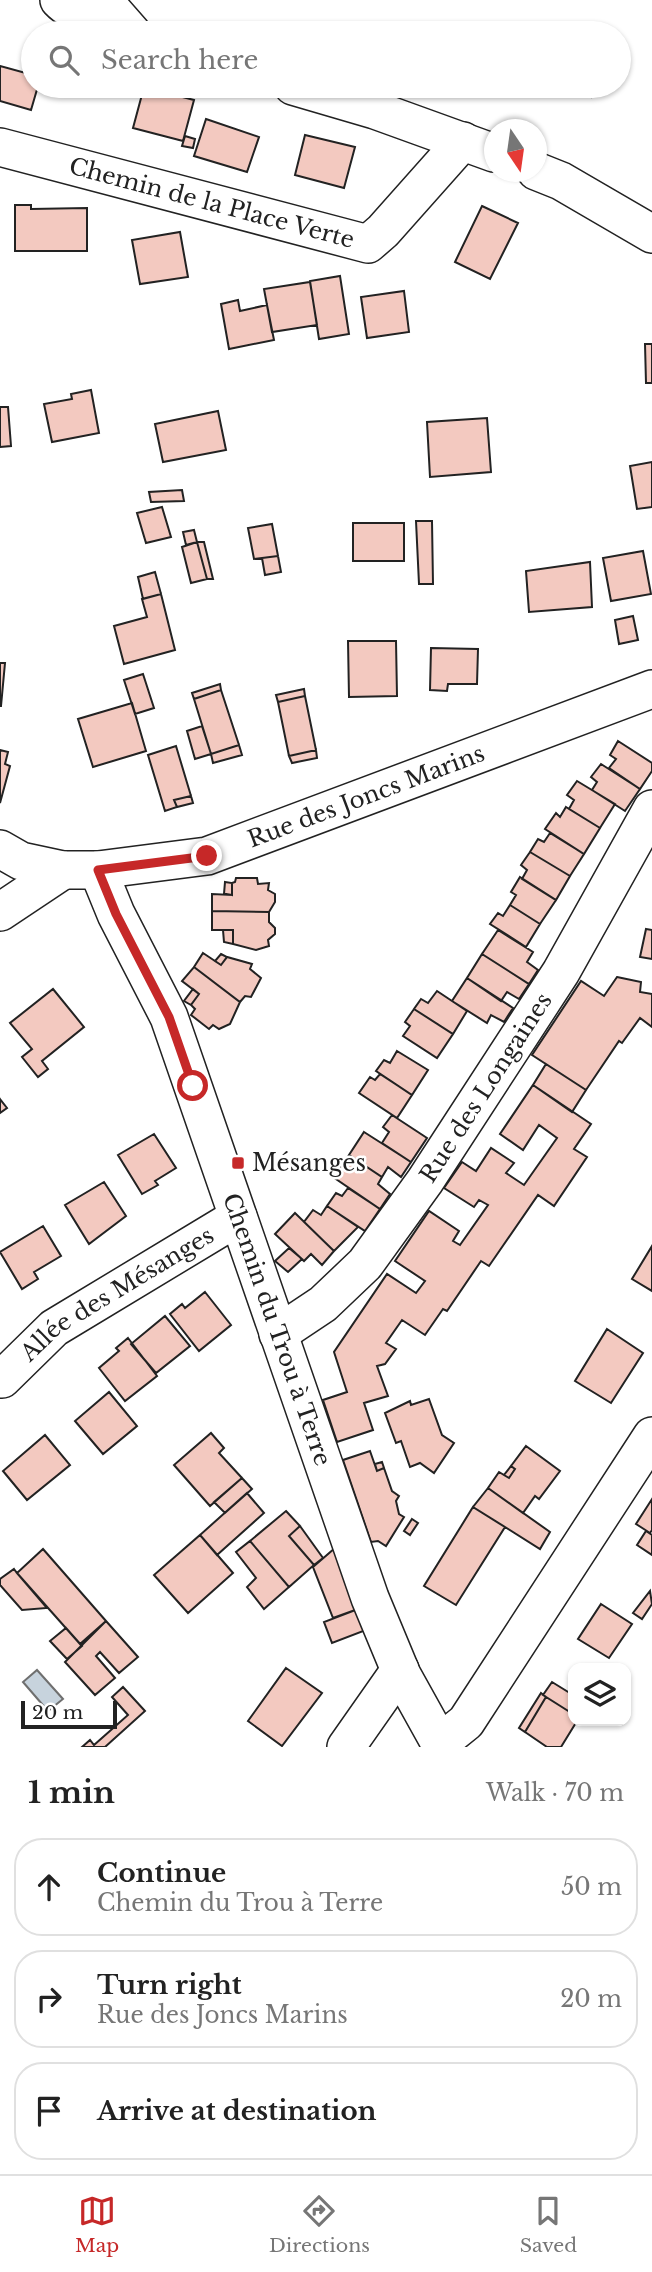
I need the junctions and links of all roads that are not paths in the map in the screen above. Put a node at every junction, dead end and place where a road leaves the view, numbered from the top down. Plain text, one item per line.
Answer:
1 (90, 9) edge
2 (111, 21) edge
3 (330, 98) edge
4 (0, 147) edge
5 (479, 147) edge
6 (547, 175) edge
7 (652, 234) edge
8 (652, 689) edge
9 (652, 809) edge
10 (0, 849) edge
11 (81, 870) junction
12 (0, 912) edge
13 (239, 1217) junction
14 (278, 1335) junction
15 (2, 1379) dead end
16 (652, 1436) edge
17 (400, 1670) junction
18 (441, 1745) edge
19 (346, 1747) edge

1 - 2 street
3 - 5 street
4 - 5 street, Chemin de la Place Verte
6 - 7 street
8 - 11 street, Rue des Joncs Marins
9 - 14 street, Rue des Longaines
10 - 11 street
11 - 12 street, Rue des Joncs Marins
11 - 13 street, Chemin du Trou à Terre
13 - 14 street, Chemin du Trou à Terre
13 - 15 street, Allée des Mésanges
14 - 17 street, Chemin du Trou à Terre
16 - 18 street
17 - 18 street, Chemin du Trou à Terre
17 - 19 street

